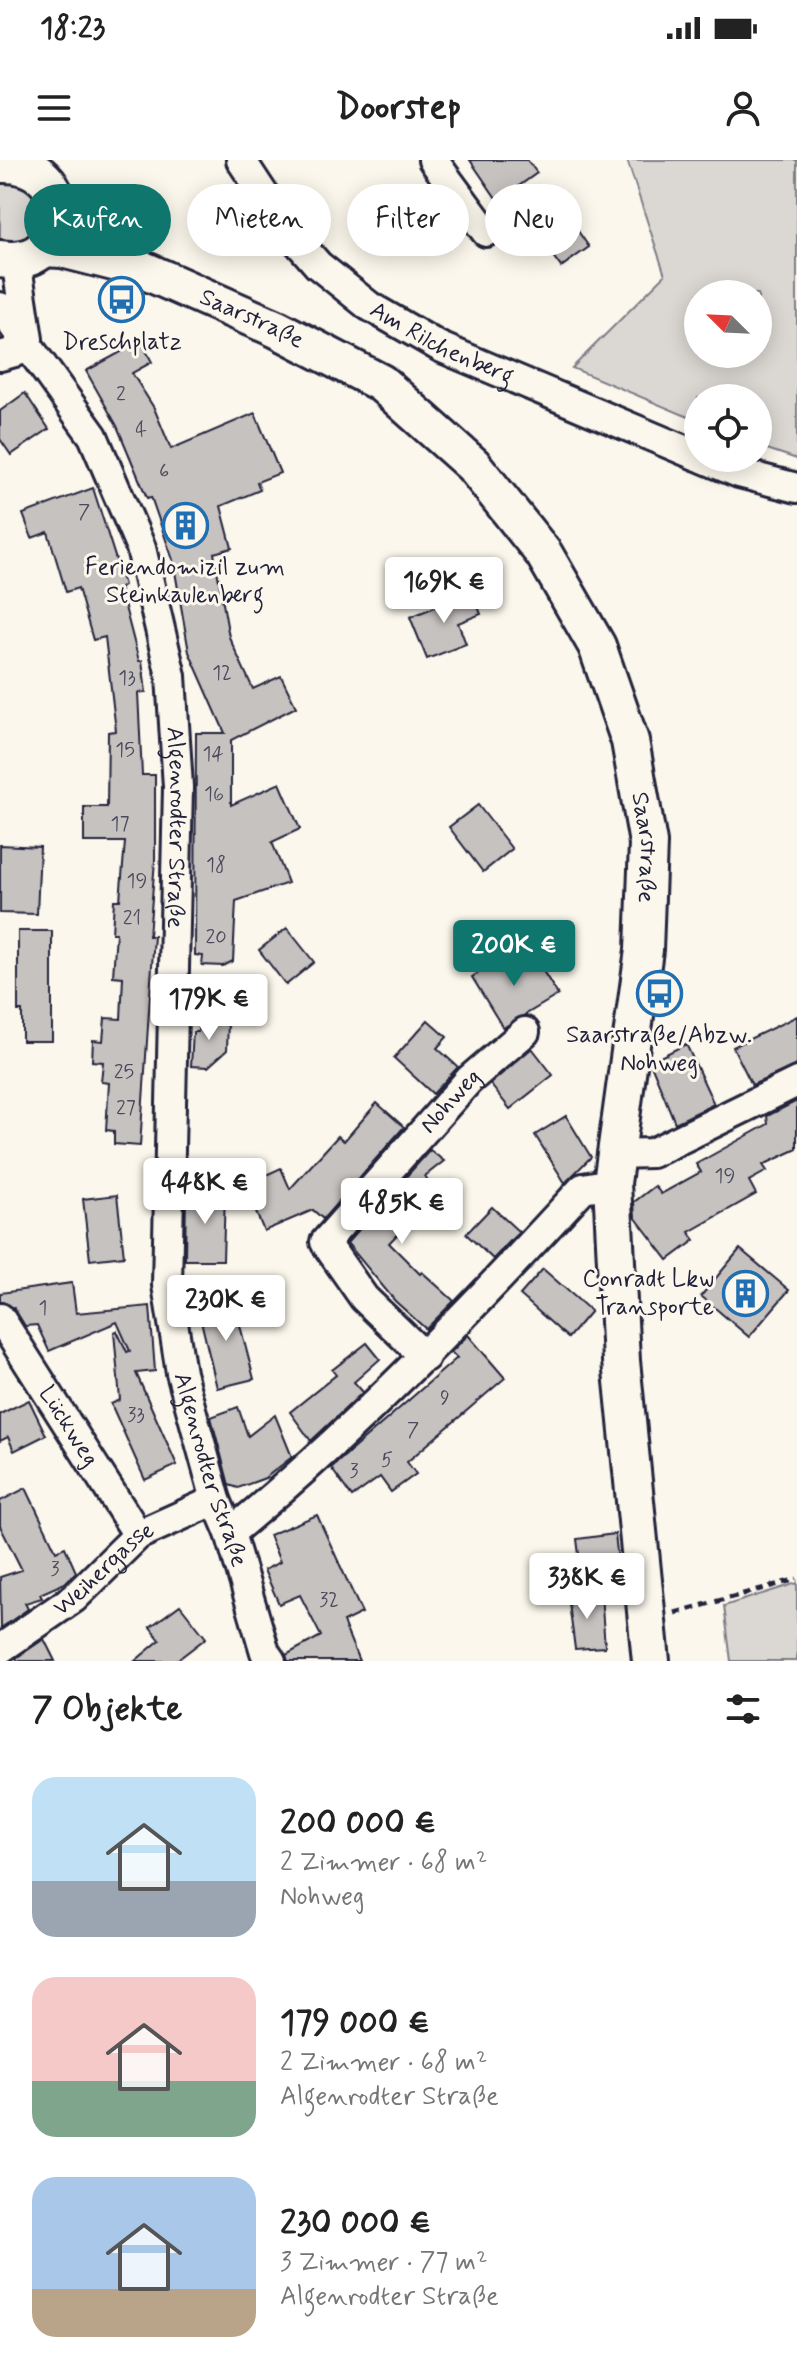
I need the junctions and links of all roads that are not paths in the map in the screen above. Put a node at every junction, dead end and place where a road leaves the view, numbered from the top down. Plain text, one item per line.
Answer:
1 (241, 160) edge
2 (433, 160) edge
3 (2, 163) edge
4 (52, 182) edge
5 (485, 231) edge
6 (21, 256) edge
7 (141, 269) junction
8 (0, 307) edge
9 (29, 348) junction
10 (0, 356) edge
11 (684, 450) edge
12 (737, 472) edge
13 (797, 488) edge
14 (525, 1032) dead end
15 (797, 1082) edge
16 (613, 1169) junction
17 (0, 1318) edge
18 (425, 1357) junction
19 (216, 1500) junction
20 (230, 1533) junction
21 (138, 1535) junction
22 (0, 1649) edge
23 (271, 1661) edge
24 (651, 1661) edge

1 - 11 street, Am Rilchenberg
2 - 5 street
3 - 4 street
4 - 6 street
4 - 7 street, Saarstraße
6 - 7 street, Saarstraße
6 - 9 street, Algenrodter Straße
7 - 16 street, Saarstraße
8 - 9 street, Algenrodter Straße
9 - 10 street
9 - 19 street, Algenrodter Straße
12 - 13 street, Am Rilchenberg
14 - 18 street, Nohweg
15 - 16 street
16 - 18 street
16 - 24 street, Saarstraße
17 - 21 street, Lückweg
18 - 20 street
19 - 20 street, Algenrodter Straße
19 - 21 street, Weihergasse
20 - 23 street, Algenrodter Straße
21 - 22 street, Weihergasse

